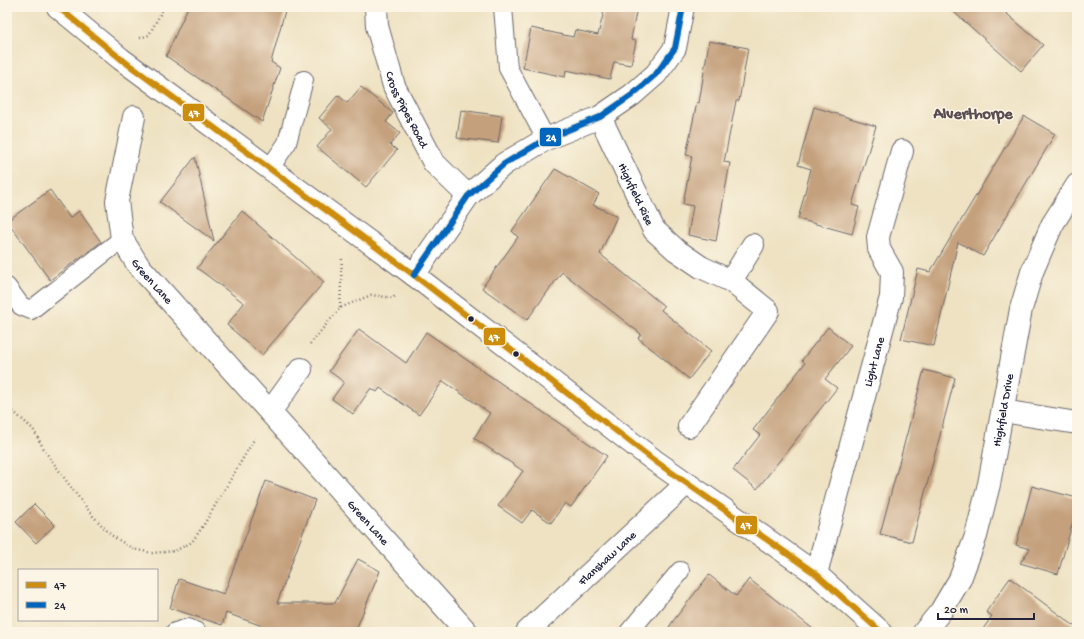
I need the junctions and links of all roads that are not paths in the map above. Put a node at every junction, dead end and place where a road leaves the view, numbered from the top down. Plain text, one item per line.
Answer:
1 (58, 7) edge
2 (376, 7) edge
3 (502, 7) edge
4 (682, 7) edge
5 (304, 80) dead end
6 (134, 117) dead end
7 (600, 117) junction
8 (546, 139) junction
9 (902, 151) dead end
10 (270, 168) junction
11 (1077, 185) edge
12 (468, 196) junction
13 (122, 239) junction
14 (753, 245) dead end
15 (414, 275) junction
16 (731, 281) junction
17 (7, 287) edge
18 (301, 368) road end
19 (1003, 411) junction
20 (270, 412) junction
21 (1077, 423) edge
22 (689, 426) dead end
23 (687, 483) junction
24 (680, 571) dead end
25 (816, 574) junction
26 (175, 632) edge
27 (197, 632) edge
28 (467, 632) edge
29 (527, 632) edge
30 (629, 632) edge
31 (881, 632) edge
32 (924, 632) edge

1 - 10 street
2 - 12 street, Cross Pipes Road
3 - 8 lane
4 - 7 street
5 - 10 lane
6 - 13 street, Green Lane
7 - 8 street
7 - 16 street, Highfield Rise
8 - 12 street
9 - 25 street, Light Lane
10 - 15 street
11 - 19 street, Highfield Drive
12 - 15 street
13 - 17 lane
13 - 20 street, Green Lane
14 - 16 street
15 - 23 street
16 - 22 street, Highfield Rise
18 - 20 street
19 - 21 street
19 - 32 street, Highfield Drive
20 - 28 street, Green Lane
23 - 25 street
23 - 29 street, Flanshaw Lane
24 - 30 lane
25 - 31 street
26 - 27 lane

